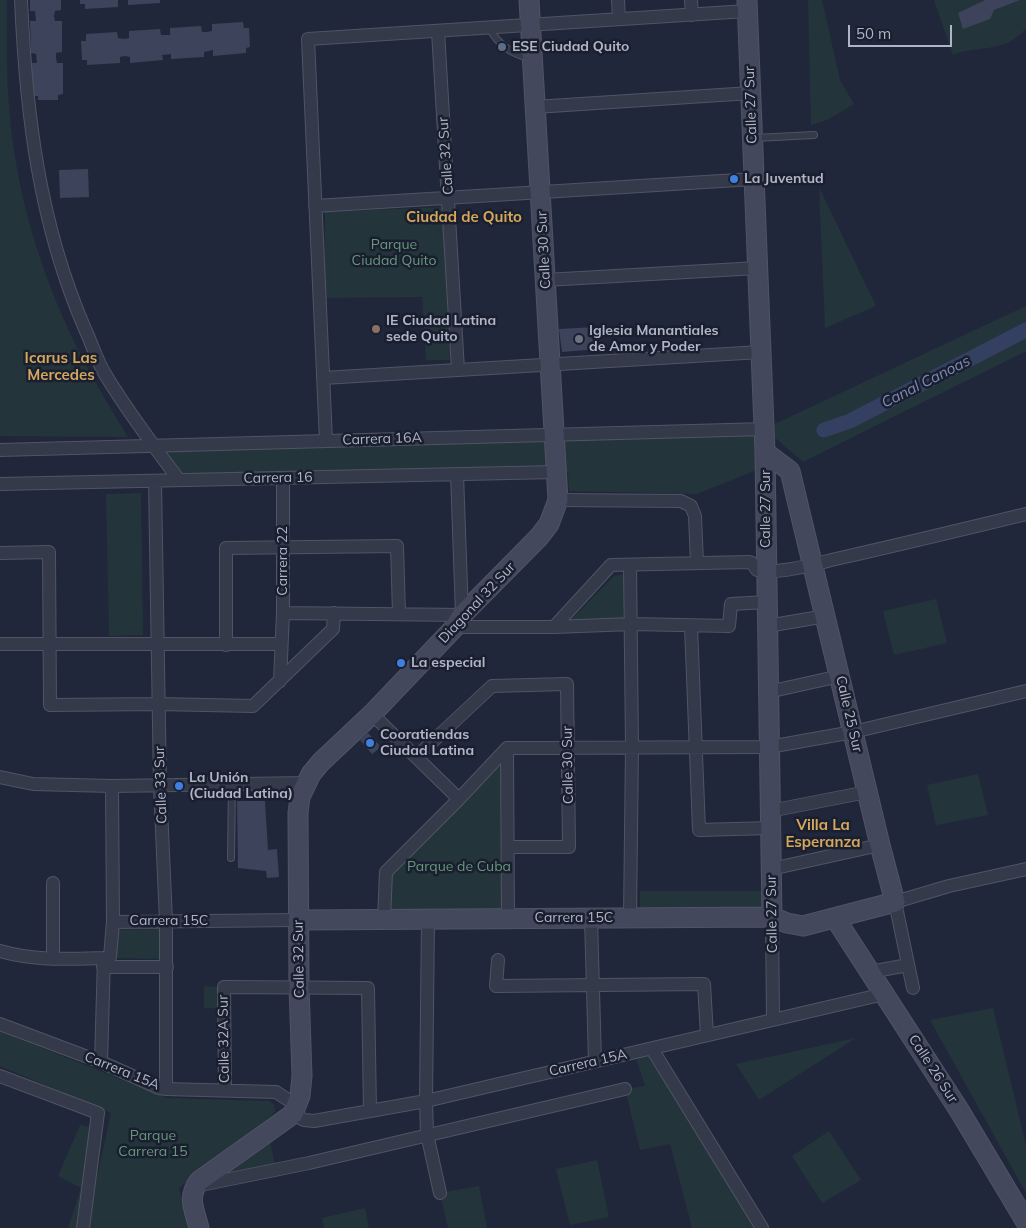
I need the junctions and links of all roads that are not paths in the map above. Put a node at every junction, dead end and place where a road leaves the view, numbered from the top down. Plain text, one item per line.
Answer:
1 (21, 0) edge
2 (529, 0) edge
3 (618, 0) edge
4 (691, 0) edge
5 (747, 6) edge
6 (692, 15) junction
7 (619, 20) junction
8 (531, 25) junction
9 (489, 28) junction
10 (438, 31) junction
11 (533, 59) junction
12 (751, 93) junction
13 (535, 107) junction
14 (814, 135) dead end
15 (753, 138) junction
16 (754, 179) junction
17 (540, 191) junction
18 (448, 198) junction
19 (315, 206) junction
20 (758, 268) junction
21 (545, 280) junction
22 (761, 352) junction
23 (550, 365) junction
24 (458, 370) junction
25 (323, 378) junction
26 (764, 429) junction
27 (554, 435) junction
28 (326, 441) junction
29 (154, 446) junction
30 (0, 450) edge
31 (766, 452) junction
32 (556, 472) junction
33 (457, 474) junction
34 (283, 478) junction
35 (179, 480) junction
36 (155, 481) junction
37 (0, 484) edge
38 (558, 500) junction
39 (1026, 514) edge
40 (282, 547) junction
41 (0, 553) edge
42 (697, 563) junction
43 (630, 564) junction
44 (813, 564) junction
45 (766, 572) junction
46 (767, 602) junction
47 (283, 613) junction
48 (334, 613) junction
49 (399, 614) junction
50 (826, 616) junction
51 (459, 621) junction
52 (632, 624) junction
53 (691, 626) junction
54 (767, 626) junction
55 (554, 627) junction
56 (0, 644) edge
57 (50, 644) junction
58 (157, 644) junction
59 (226, 644) junction
60 (281, 644) junction
61 (840, 676) junction
62 (280, 681) junction
63 (1026, 691) edge
64 (768, 692) junction
65 (158, 704) junction
66 (372, 714) junction
67 (853, 732) junction
68 (696, 746) junction
69 (569, 747) junction
70 (632, 747) junction
71 (769, 747) junction
72 (507, 748) junction
73 (416, 757) junction
74 (0, 777) edge
75 (307, 783) junction
76 (232, 784) junction
77 (112, 786) junction
78 (160, 786) junction
79 (867, 792) junction
80 (459, 799) junction
81 (770, 819) junction
82 (880, 845) junction
83 (508, 847) junction
84 (231, 858) dead end
85 (771, 869) junction
86 (1026, 869) edge
87 (53, 883) dead end
88 (895, 902) junction
89 (772, 917) junction
90 (591, 918) junction
91 (630, 918) junction
92 (835, 918) junction
93 (428, 919) junction
94 (508, 919) junction
95 (298, 920) junction
96 (384, 920) junction
97 (166, 921) junction
98 (113, 922) junction
99 (0, 951) edge
100 (53, 959) junction
101 (498, 960) dead end
102 (104, 963) junction
103 (908, 965) junction
104 (167, 967) junction
105 (870, 972) junction
106 (593, 985) junction
107 (299, 986) junction
108 (913, 988) dead end
109 (884, 994) junction
110 (773, 1019) junction
111 (0, 1024) edge
112 (707, 1035) junction
113 (652, 1049) junction
114 (596, 1061) junction
115 (101, 1062) junction
116 (0, 1076) edge
117 (166, 1089) junction
118 (625, 1089) dead end
119 (225, 1090) junction
120 (426, 1101) junction
121 (295, 1110) junction
122 (370, 1111) junction
123 (427, 1134) junction
124 (194, 1188) junction
125 (440, 1193) dead end
126 (1026, 1222) edge
127 (83, 1228) edge
128 (199, 1228) edge
129 (762, 1228) edge

1 - 29 street
2 - 8 street, Calle 30 Sur
3 - 7 street
4 - 6 street
5 - 6 street
5 - 12 street, Calle 27 Sur
6 - 7 street
7 - 8 street
8 - 9 street
8 - 11 street, Calle 30 Sur
9 - 10 street
9 - 11 lane
10 - 18 street, Calle 32 Sur
10 - 19 street
11 - 13 street, Calle 30 Sur
12 - 13 street
12 - 15 street, Calle 27 Sur
13 - 17 street, Calle 30 Sur
14 - 15 lane
15 - 16 street, Calle 27 Sur
16 - 17 street
16 - 20 street, Calle 27 Sur
17 - 18 street
17 - 21 street, Calle 30 Sur
18 - 19 street
18 - 24 street, Calle 32 Sur
19 - 25 street
20 - 21 street
20 - 22 street, Calle 27 Sur
21 - 23 street, Calle 30 Sur
22 - 23 street
22 - 26 street, Calle 27 Sur
23 - 24 street
23 - 27 street, Calle 30 Sur
24 - 25 street
25 - 28 street
26 - 27 street, Carrera 16A
26 - 31 street, Calle 27 Sur
27 - 28 street, Carrera 16A
27 - 32 street, Calle 30 Sur
28 - 29 street, Carrera 16A
29 - 30 street, Carrera 16A
29 - 35 street
31 - 44 street, Calle 25 Sur
31 - 45 street, Calle 27 Sur
32 - 33 street, Carrera 16
32 - 38 street, Calle 30 Sur
33 - 34 street, Carrera 16
33 - 51 street
34 - 35 street, Carrera 16
34 - 40 street, Carrera 22
35 - 36 street, Carrera 16
36 - 37 street, Carrera 16
36 - 58 street, Calle 33 Sur
38 - 42 street
38 - 51 street, Diagonal 32 Sur
39 - 44 street
40 - 47 street, Carrera 22
40 - 49 street
40 - 59 street
41 - 57 street
42 - 43 street
42 - 45 street
43 - 52 street
43 - 55 street
44 - 45 street
44 - 50 street, Calle 25 Sur
45 - 46 street, Calle 27 Sur
46 - 53 street
46 - 54 street, Calle 27 Sur
47 - 48 street
47 - 60 street, Carrera 22
48 - 49 street
48 - 62 street
49 - 51 street
50 - 54 street
50 - 61 street, Calle 25 Sur
51 - 55 street
51 - 66 street, Diagonal 32 Sur
52 - 53 street
52 - 55 street
52 - 70 street
53 - 68 street
54 - 64 street, Calle 27 Sur
56 - 57 street
57 - 58 street
57 - 65 street
58 - 59 street
58 - 65 street, Calle 33 Sur
59 - 60 street
60 - 62 street, Carrera 22
61 - 64 street
61 - 67 street, Calle 25 Sur
62 - 65 street
63 - 67 street
64 - 71 street, Calle 27 Sur
65 - 78 street, Calle 33 Sur
66 - 73 street
66 - 75 street, Diagonal 32 Sur
67 - 71 street
67 - 79 street, Calle 25 Sur
68 - 70 street
68 - 71 street
68 - 81 street
69 - 70 street
69 - 72 street
69 - 73 street, Calle 30 Sur
69 - 83 street, Calle 30 Sur
70 - 91 street
71 - 81 street, Calle 27 Sur
72 - 80 street
72 - 83 street
73 - 80 street
74 - 77 street
75 - 76 street
75 - 95 street, Calle 32 Sur
76 - 78 street
76 - 84 lane
77 - 78 street
77 - 98 street
78 - 97 street, Calle 33 Sur
79 - 81 street
79 - 82 street, Calle 25 Sur
80 - 96 street
81 - 85 street, Calle 27 Sur
82 - 85 street
82 - 88 street, Calle 25 Sur
83 - 94 street
85 - 89 street, Calle 27 Sur
86 - 88 street, Carrera 15C
87 - 100 street
88 - 92 street, Carrera 15C
88 - 103 street, Calle 25 Sur
89 - 91 street, Carrera 15C
89 - 92 street, Carrera 15C
89 - 110 street, Calle 27 Sur
90 - 91 street, Carrera 15C
90 - 94 street, Carrera 15C
90 - 106 street
92 - 105 street, Calle 26 Sur
93 - 94 street, Carrera 15C
93 - 96 street, Carrera 15C
93 - 120 street
95 - 96 street, Carrera 15C
95 - 97 street, Carrera 15C
95 - 107 street, Calle 32 Sur
97 - 98 street, Carrera 15C
97 - 104 street, Calle 33 Sur
98 - 102 street
99 - 100 street
100 - 102 street
101 - 106 street
102 - 104 street
102 - 115 street
103 - 105 street
103 - 108 street, Calle 25 Sur
104 - 117 street, Calle 33 Sur
105 - 109 street, Calle 26 Sur
106 - 112 street
106 - 114 street
107 - 119 street, Calle 32A Sur
107 - 121 street, Calle 32 Sur
107 - 122 street
109 - 110 street, Carrera 15A
109 - 126 street, Calle 26 Sur
110 - 112 street, Carrera 15A
111 - 115 street, Carrera 15A
112 - 113 street, Carrera 15A
113 - 114 street, Carrera 15A
113 - 129 street
114 - 120 street, Carrera 15A
115 - 117 street, Carrera 15A
116 - 127 street
117 - 119 street, Carrera 15A
118 - 123 street
119 - 121 street, Carrera 15A
120 - 122 street, Carrera 15A
120 - 123 street
121 - 122 street, Carrera 15A
121 - 124 street
123 - 124 street
123 - 125 street
124 - 128 street

